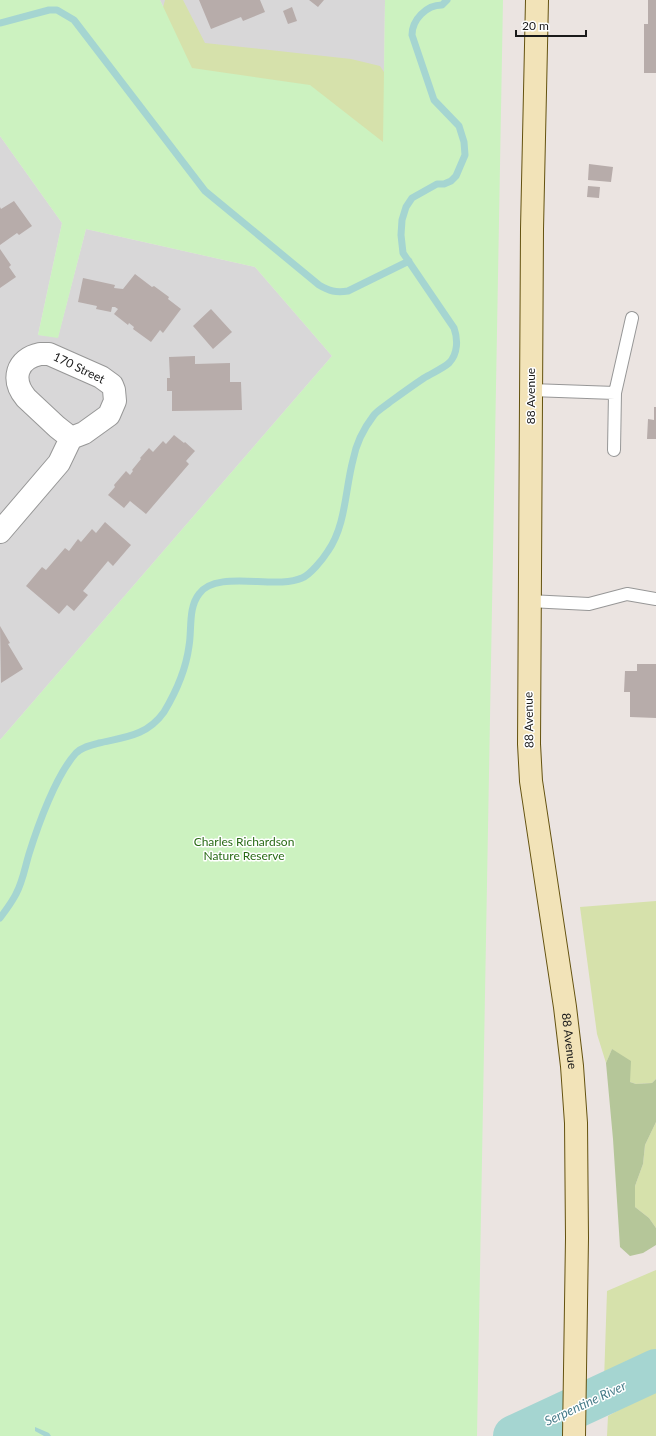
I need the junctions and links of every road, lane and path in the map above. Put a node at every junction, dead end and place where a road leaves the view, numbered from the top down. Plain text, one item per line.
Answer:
1 (537, 0) edge
2 (632, 318) dead end
3 (531, 390) junction
4 (615, 393) junction
5 (71, 438) dead end
6 (614, 450) dead end
7 (0, 532) edge
8 (656, 600) edge
9 (529, 601) junction
10 (574, 1436) edge

1 - 3 main road, 88 Avenue
2 - 4 lane
3 - 4 lane
3 - 9 main road, 88 Avenue
4 - 6 lane
5 - 7 street
8 - 9 lane
9 - 10 main road, 88 Avenue

